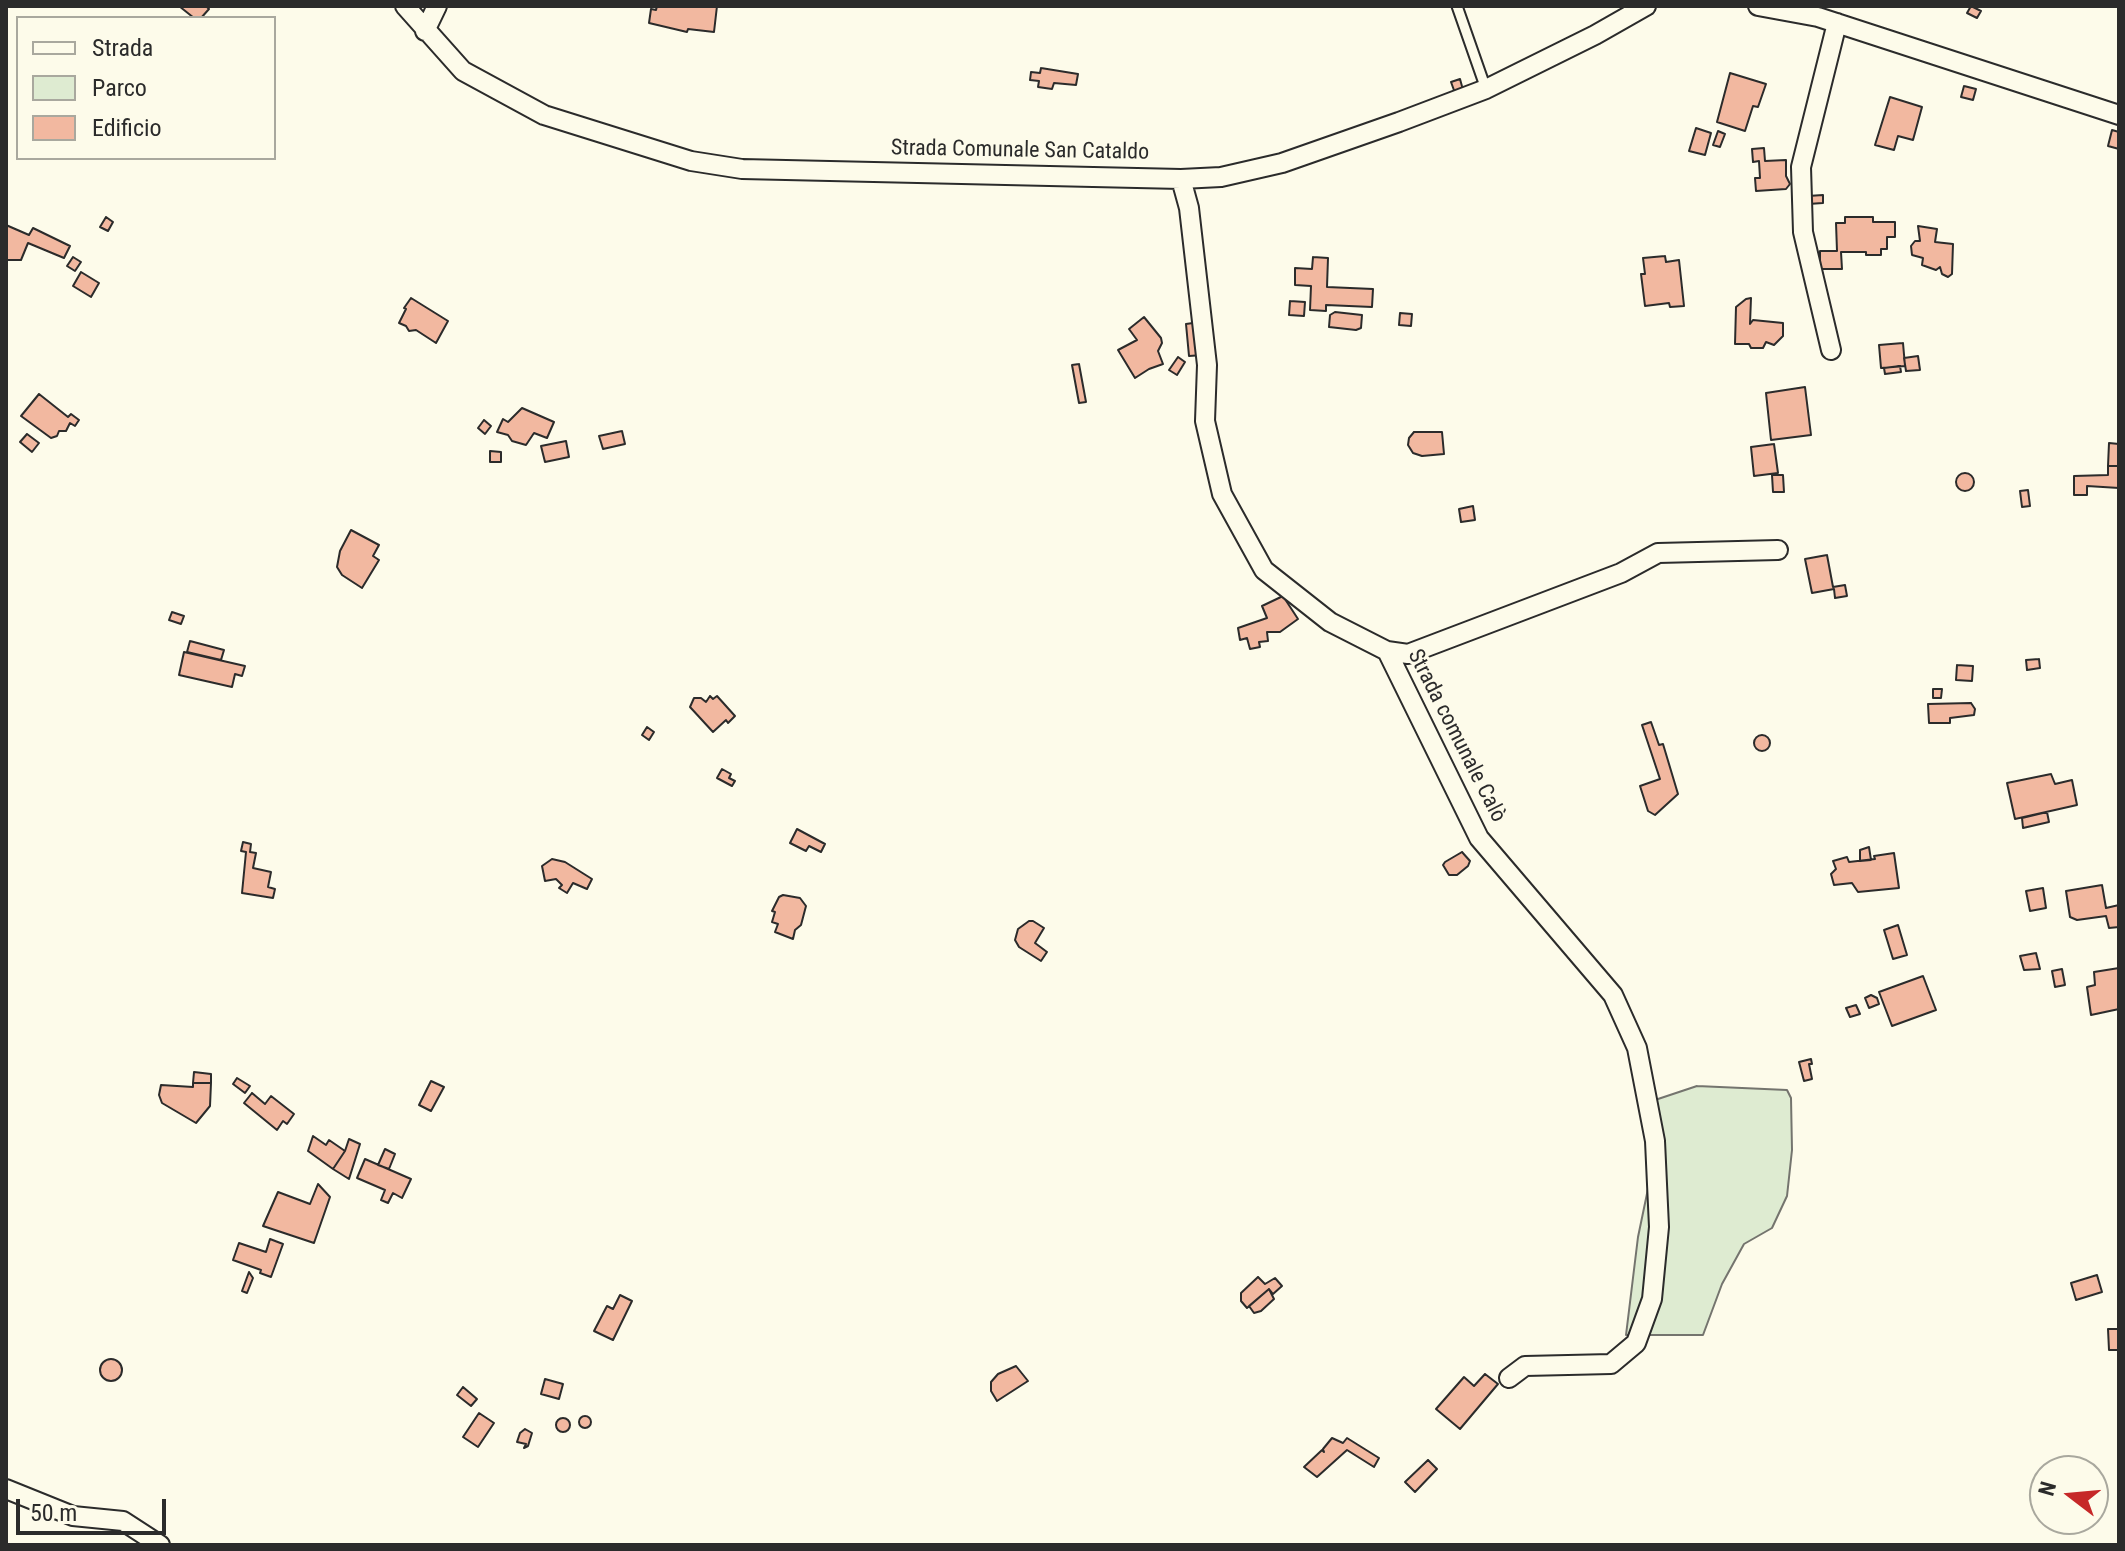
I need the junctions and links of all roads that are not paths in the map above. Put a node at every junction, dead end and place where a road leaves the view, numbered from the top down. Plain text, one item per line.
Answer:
1 (405, 6) edge
2 (437, 6) edge
3 (1457, 6) edge
4 (1646, 6) edge
5 (1758, 6) edge
6 (1837, 23) junction
7 (425, 31) junction
8 (1486, 89) junction
9 (2119, 115) edge
10 (1181, 179) junction
11 (1831, 350) dead end
12 (1778, 550) dead end
13 (1387, 651) junction
14 (1509, 1378) dead end
15 (6, 1489) edge
16 (160, 1545) edge

1 - 7 street, Strada Comunale San Cataldo
2 - 7 street
3 - 8 lane
4 - 8 street, Strada Comunale San Cataldo
5 - 6 street
6 - 9 street
6 - 11 street
7 - 10 street, Strada Comunale San Cataldo
8 - 10 street, Strada Comunale San Cataldo
10 - 13 street, Strada comunale Calò
12 - 13 street
13 - 14 street, Strada comunale Calò
15 - 16 street

